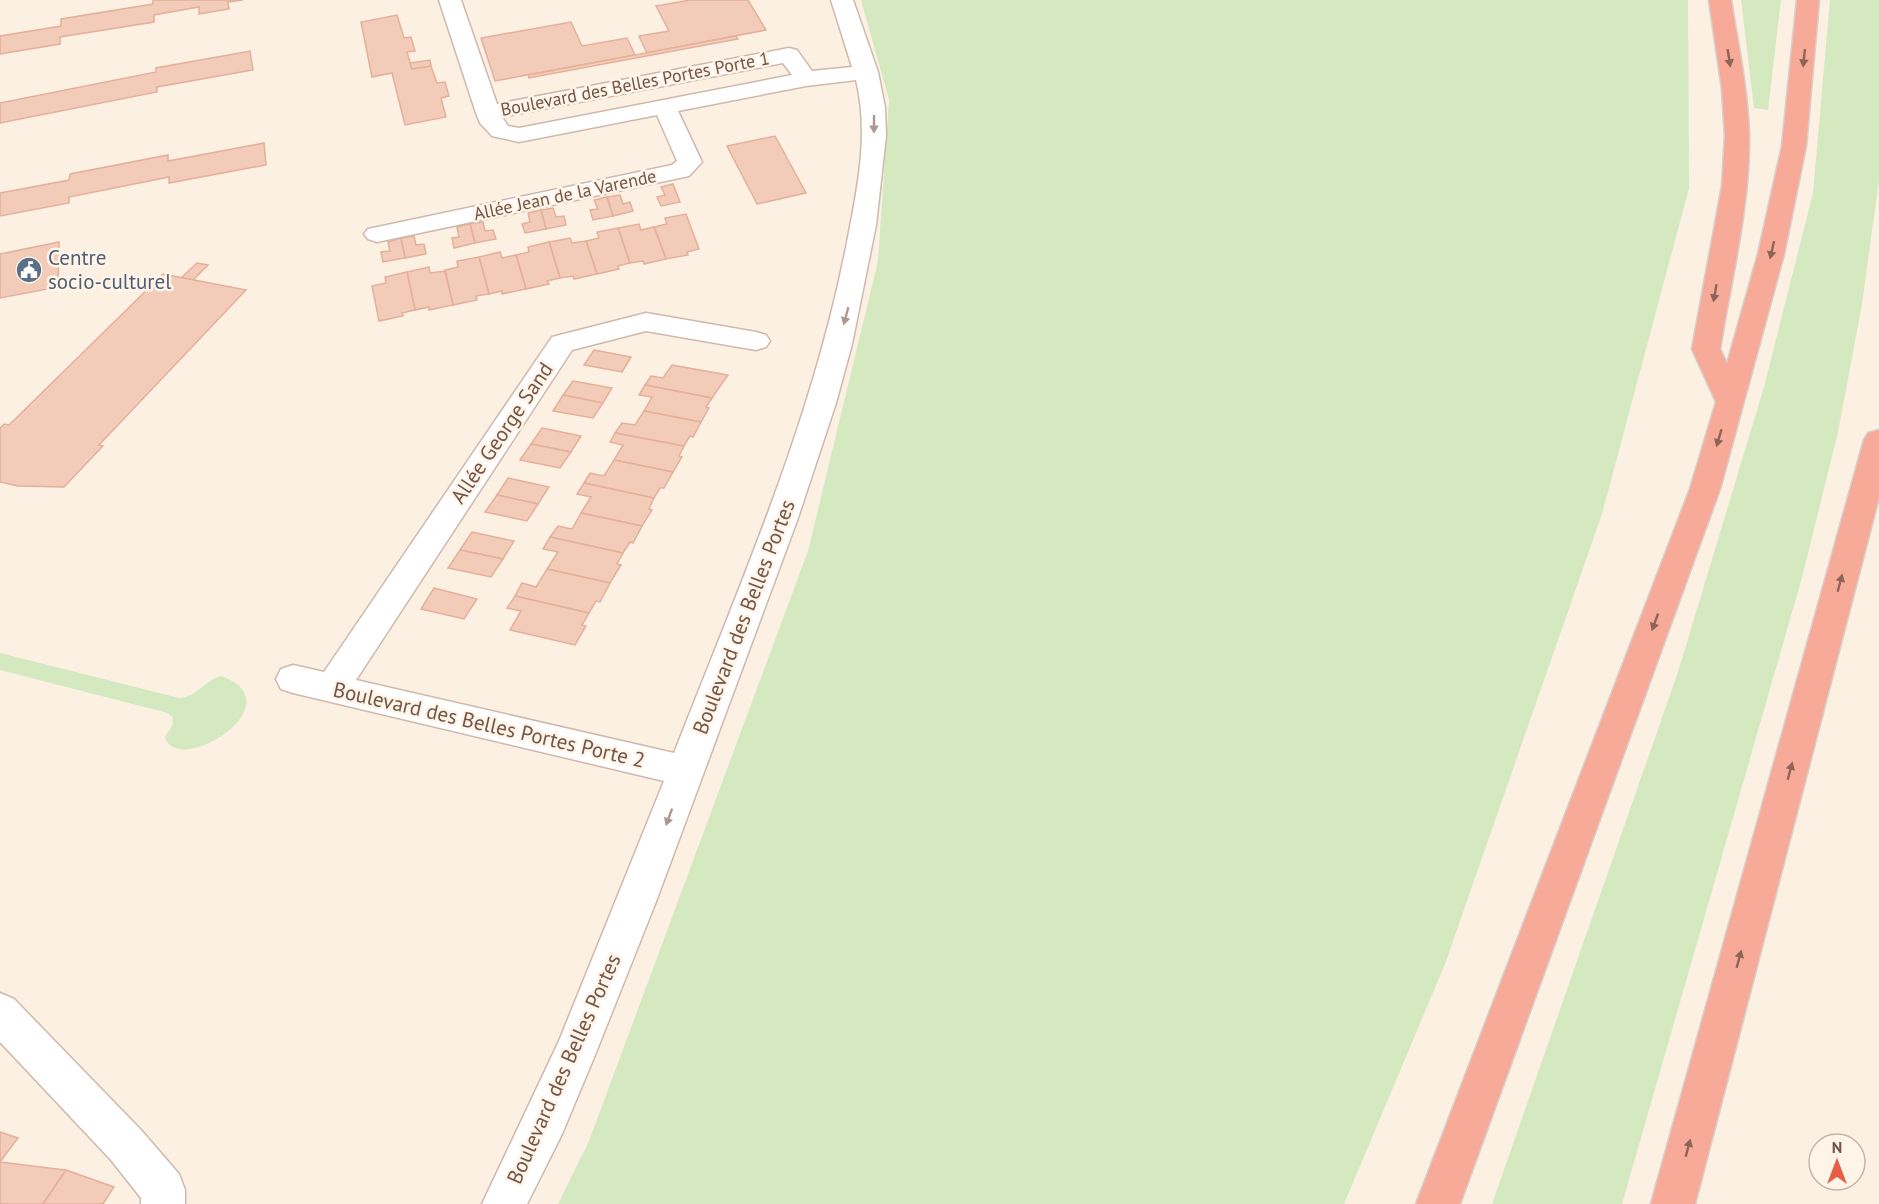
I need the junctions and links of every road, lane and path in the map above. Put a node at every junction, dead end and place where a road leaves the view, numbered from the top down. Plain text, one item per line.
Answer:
1 (450, 0) edge
2 (1720, 0) edge
3 (1808, 0) edge
4 (838, 2) edge
5 (867, 72) junction
6 (806, 79) junction
7 (665, 107) junction
8 (488, 112) junction
9 (377, 234) dead end
10 (756, 341) dead end
11 (1730, 401) junction
12 (1879, 440) edge
13 (292, 679) dead end
14 (332, 688) junction
15 (686, 771) junction
16 (0, 1013) edge
17 (163, 1204) edge
18 (504, 1204) edge
19 (1438, 1204) edge
20 (1673, 1204) edge

1 - 8 street, Boulevard des Belles Portes Porte 1
2 -> 11 highway
3 -> 11 highway
4 - 5 street, Boulevard des Belles Portes
5 - 6 street, Boulevard des Belles Portes Porte 1
5 -> 15 street, Boulevard des Belles Portes
6 - 7 street, Boulevard des Belles Portes Porte 1
6 - 8 street, Boulevard des Belles Portes Porte 1
7 - 8 street, Boulevard des Belles Portes Porte 1
7 - 9 street, Allée Jean de la Varende
10 - 14 street, Allée George Sand
11 -> 19 highway
20 -> 12 highway
13 - 14 street, Boulevard des Belles Portes Porte 2
14 - 15 street, Boulevard des Belles Portes Porte 2
15 -> 18 street, Boulevard des Belles Portes
16 - 17 street

